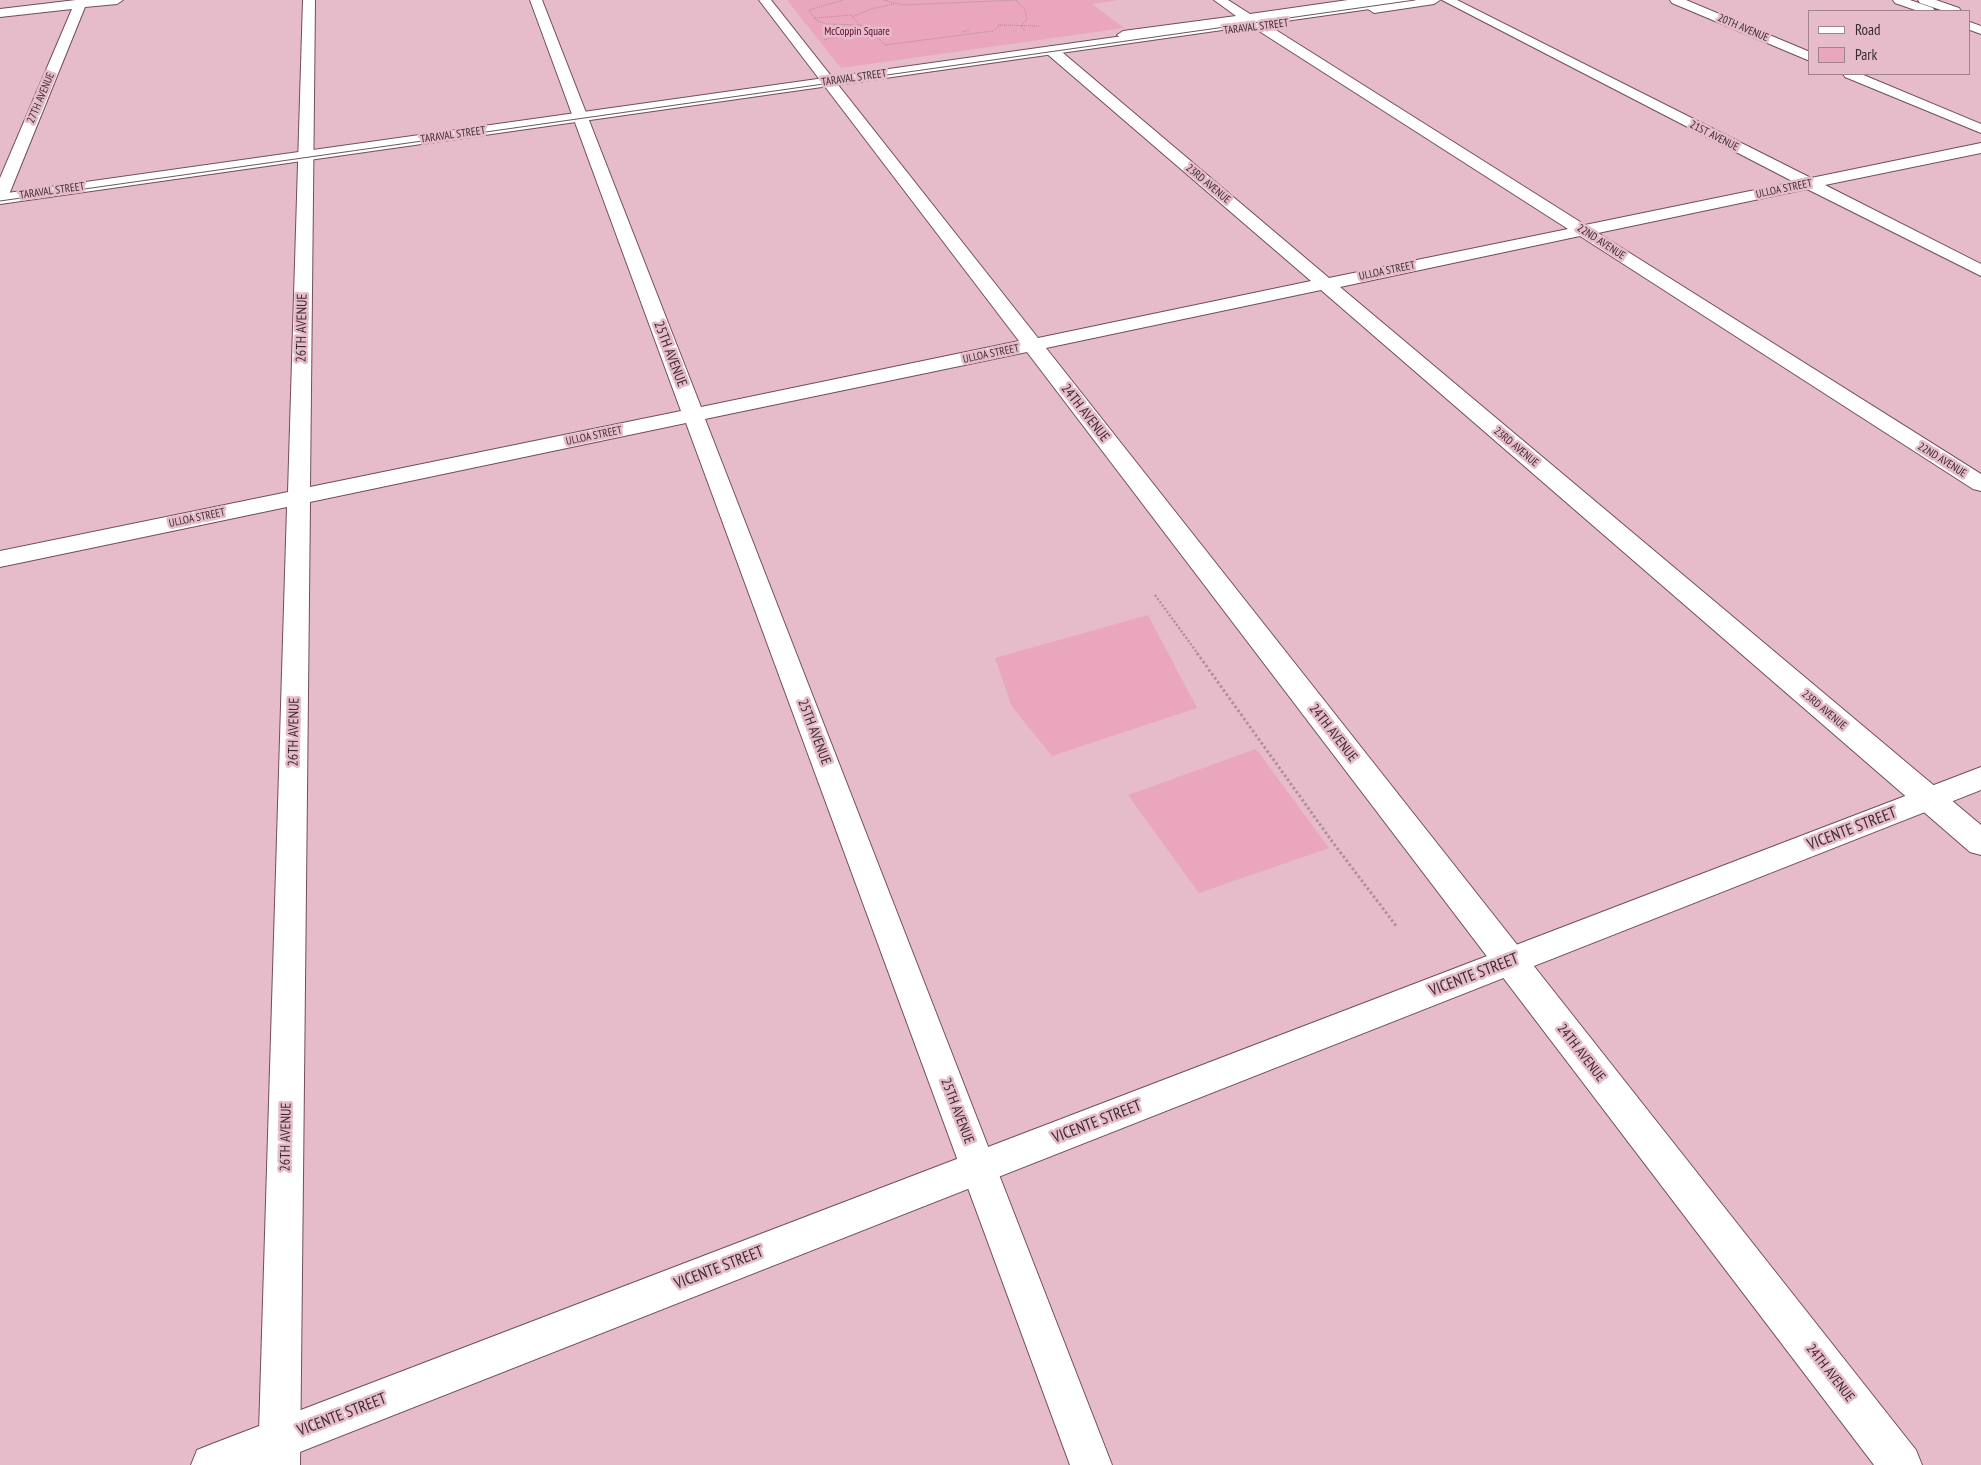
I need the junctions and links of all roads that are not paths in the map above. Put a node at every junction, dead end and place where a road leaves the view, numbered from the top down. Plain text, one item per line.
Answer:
1 (117, 0) edge
2 (309, 0) edge
3 (536, 0) edge
4 (765, 0) edge
5 (1220, 0) edge
6 (1404, 0) edge
7 (1434, 0) edge
8 (1448, 0) edge
9 (1676, 0) edge
10 (1899, 0) edge
11 (1924, 0) edge
12 (81, 2) edge
13 (1374, 4) edge
14 (1927, 10) edge
15 (1952, 10) edge
16 (0, 12) edge
17 (1254, 22) junction
18 (1174, 33) junction
19 (1123, 35) junction
20 (1136, 38) junction
21 (1051, 50) junction
22 (1808, 56) edge
23 (905, 71) junction
24 (1852, 75) edge
25 (828, 82) junction
26 (580, 117) junction
27 (1981, 129) edge
28 (1981, 148) edge
29 (306, 156) junction
30 (1809, 184) junction
31 (0, 198) edge
32 (1583, 231) junction
33 (1981, 271) edge
34 (1325, 284) junction
35 (1032, 345) junction
36 (694, 415) junction
37 (1981, 484) edge
38 (299, 497) junction
39 (0, 559) edge
40 (1981, 778) edge
41 (1929, 798) junction
42 (1981, 843) edge
43 (1510, 961) junction
44 (978, 1168) junction
45 (280, 1452) edge
46 (212, 1465) edge
47 (1091, 1465) edge
48 (1901, 1465) edge

1 - 12 main road
2 - 29 main road, 26TH AVENUE
3 - 26 main road, 25TH AVENUE
4 - 25 main road, 24TH AVENUE
5 - 17 main road, 22ND AVENUE
6 - 13 main road, TARAVAL STREET
6 - 17 main road, TARAVAL STREET
7 - 13 main road, TARAVAL STREET
8 - 30 main road, 21ST AVENUE
9 - 22 main road, 20TH AVENUE
10 - 14 main road
11 - 15 main road
12 - 16 main road
12 - 31 main road, 27TH AVENUE
13 - 17 main road, TARAVAL STREET
17 - 18 main road, TARAVAL STREET
17 - 19 main road, TARAVAL STREET
17 - 20 main road, TARAVAL STREET
17 - 32 main road, 22ND AVENUE
18 - 19 main road, TARAVAL STREET
18 - 20 main road, TARAVAL STREET
19 - 23 main road, TARAVAL STREET
20 - 21 main road, TARAVAL STREET
21 - 23 main road, TARAVAL STREET
21 - 34 main road, 23RD AVENUE
23 - 25 main road, TARAVAL STREET
24 - 27 main road
25 - 26 main road, TARAVAL STREET
25 - 35 main road, 24TH AVENUE
26 - 29 main road, TARAVAL STREET
26 - 36 main road, 25TH AVENUE
28 - 30 main road, ULLOA STREET
29 - 31 main road, TARAVAL STREET
29 - 38 main road, 26TH AVENUE
30 - 32 main road, ULLOA STREET
30 - 33 main road, 21ST AVENUE
32 - 34 main road, ULLOA STREET
32 - 37 main road, 22ND AVENUE
34 - 35 main road, ULLOA STREET
34 - 41 main road, 23RD AVENUE
35 - 36 main road, ULLOA STREET
35 - 43 main road, 24TH AVENUE
36 - 38 main road, ULLOA STREET
36 - 44 main road, 25TH AVENUE
38 - 39 main road, ULLOA STREET
38 - 45 main road, 26TH AVENUE
40 - 41 main road, VICENTE STREET
41 - 42 main road, 23RD AVENUE
41 - 43 main road, VICENTE STREET
43 - 44 main road, VICENTE STREET
43 - 48 main road, 24TH AVENUE
44 - 45 main road, VICENTE STREET
44 - 47 main road, 25TH AVENUE
45 - 46 main road, VICENTE STREET

